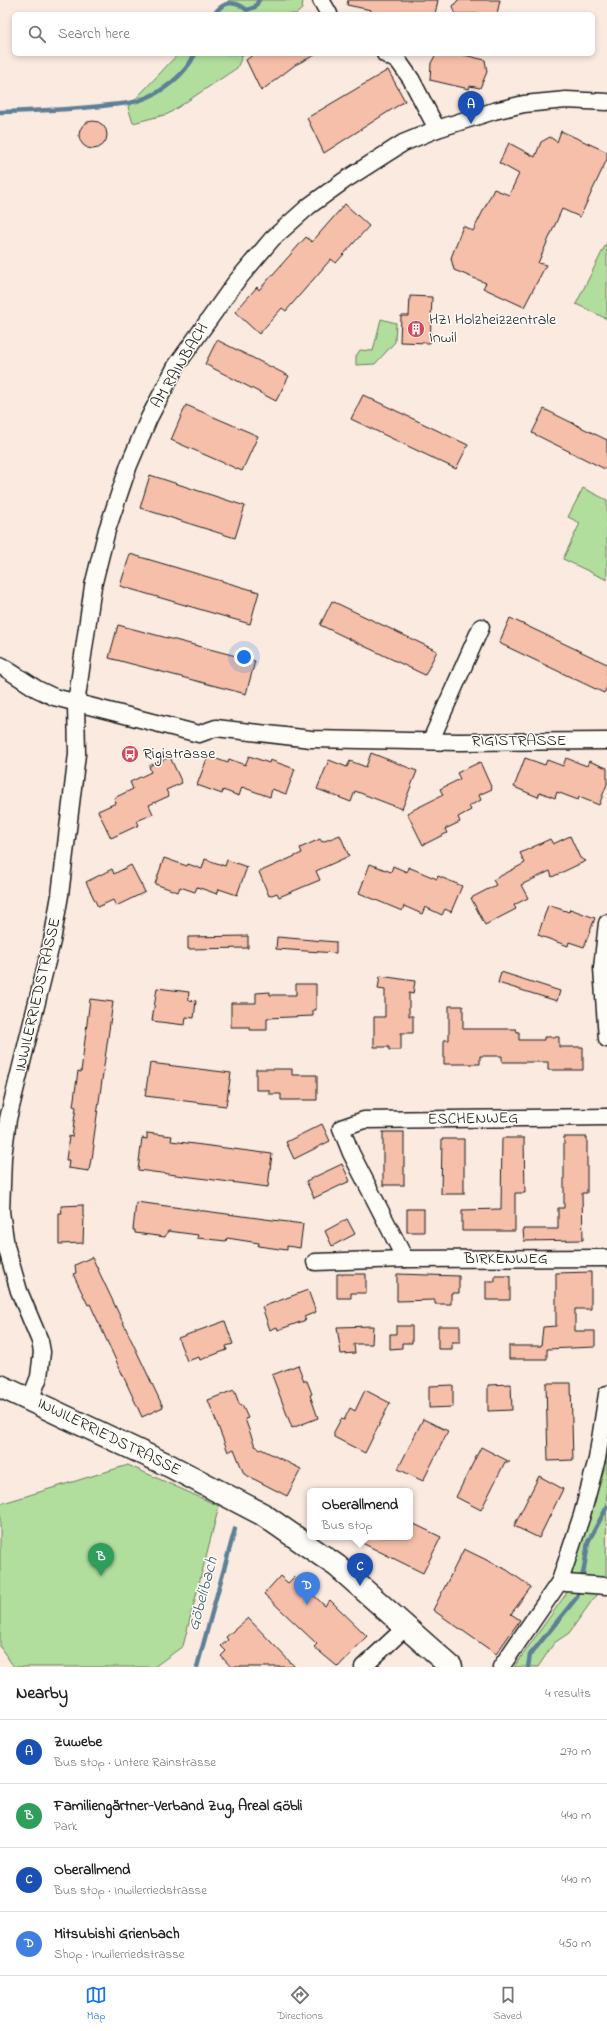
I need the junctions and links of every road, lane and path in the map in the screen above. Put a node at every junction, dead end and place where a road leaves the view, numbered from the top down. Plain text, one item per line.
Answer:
1 (321, 0) edge
2 (328, 12) edge
3 (388, 56) edge
4 (607, 102) edge
5 (437, 130) junction
6 (481, 627) dead end
7 (0, 665) edge
8 (76, 704) junction
9 (431, 740) junction
10 (607, 741) edge
11 (607, 923) edge
12 (607, 1039) edge
13 (607, 1117) edge
14 (607, 1258) edge
15 (405, 1259) junction
16 (316, 1262) dead end
17 (0, 1386) edge
18 (607, 1394) edge
19 (30, 1400) junction
20 (573, 1583) junction
21 (607, 1586) edge
22 (405, 1628) junction
23 (363, 1667) edge
24 (451, 1667) edge
25 (501, 1667) edge

1 - 2 street
3 - 5 street
4 - 5 street, AM RAINBACH
5 - 8 street, AM RAINBACH
6 - 9 street
7 - 8 street, RIGISTRASSE
8 - 9 street, RIGISTRASSE
8 - 19 street, INWILERRIEDSTRASSE
9 - 10 street, RIGISTRASSE
11 - 12 street
13 - 15 street, ESCHENWEG
14 - 15 street, BIRKENWEG
15 - 16 street, BIRKENWEG
17 - 19 street
18 - 20 street
19 - 22 street, INWILERRIEDSTRASSE
20 - 21 street
20 - 25 street
22 - 23 street
22 - 24 street, INWILERRIEDSTRASSE

